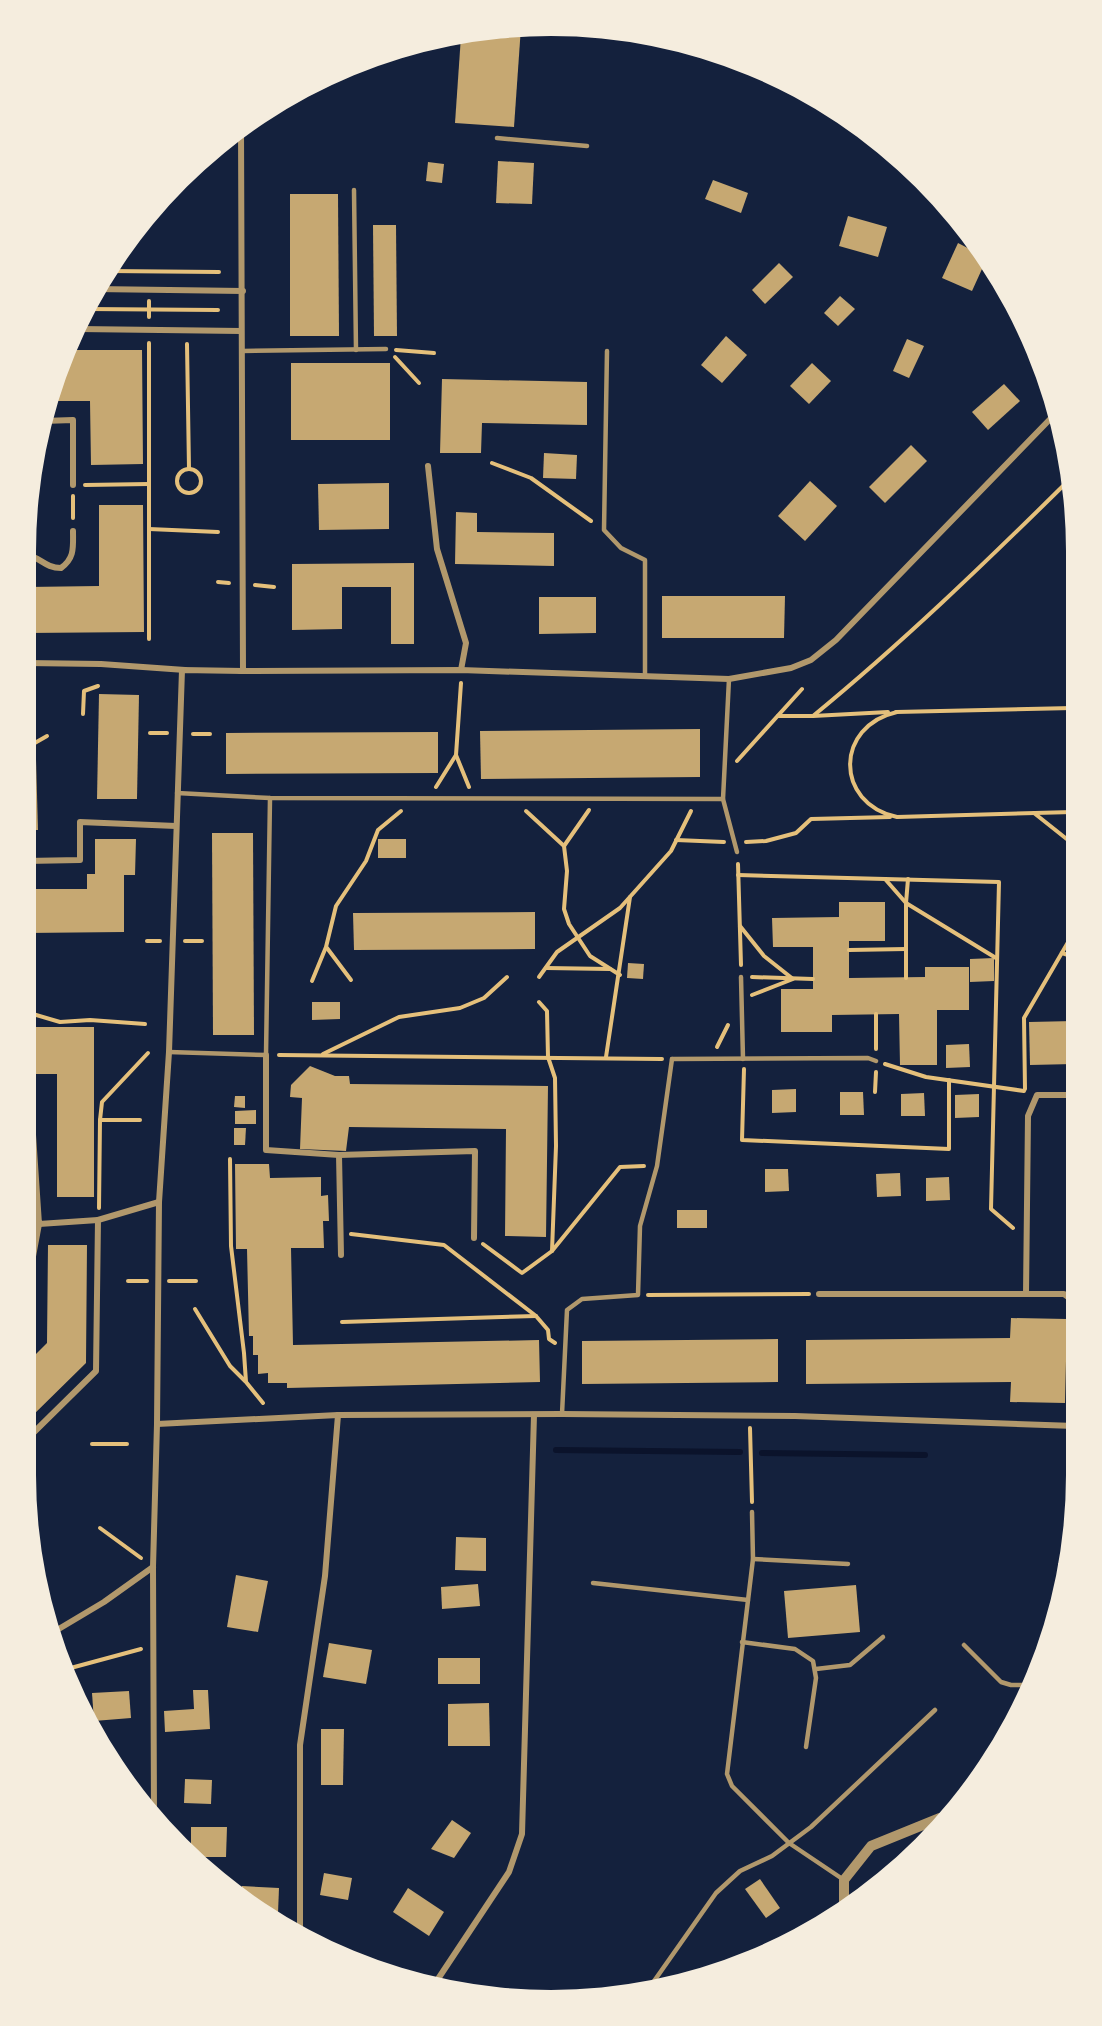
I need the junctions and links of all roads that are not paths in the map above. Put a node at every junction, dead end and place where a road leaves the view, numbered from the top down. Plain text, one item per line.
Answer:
1 (497, 138) dead end
2 (241, 139) edge
3 (587, 146) dead end
4 (354, 189) dead end
5 (107, 290) edge
6 (243, 291) junction
7 (86, 329) edge
8 (242, 331) junction
9 (386, 349) road end
10 (356, 350) junction
11 (242, 351) junction
12 (608, 351) dead end
13 (53, 421) edge
14 (1049, 421) edge
15 (428, 466) dead end
16 (73, 485) road end
17 (73, 531) road end
18 (36, 558) edge
19 (36, 663) edge
20 (182, 670) junction
21 (461, 670) junction
22 (243, 671) junction
23 (645, 676) junction
24 (729, 679) junction
25 (177, 793) junction
26 (270, 798) junction
27 (723, 799) junction
28 (176, 826) junction
29 (737, 852) road end
30 (36, 861) edge
31 (741, 977) road end
32 (169, 1052) junction
33 (266, 1056) junction
34 (744, 1059) junction
35 (876, 1060) road end
36 (1066, 1095) edge
37 (339, 1155) junction
38 (36, 1179) edge
39 (159, 1202) junction
40 (98, 1220) junction
41 (39, 1224) junction
42 (474, 1238) road end
43 (36, 1240) edge
44 (341, 1255) dead end
45 (819, 1294) road end
46 (1026, 1294) junction
47 (1066, 1295) edge
48 (562, 1414) junction
49 (339, 1415) junction
50 (534, 1415) junction
51 (157, 1424) junction
52 (1066, 1426) edge
53 (36, 1430) edge
54 (752, 1512) road end
55 (753, 1558) junction
56 (848, 1564) dead end
57 (153, 1567) junction
58 (593, 1583) dead end
59 (748, 1600) junction
60 (60, 1628) edge
61 (883, 1637) dead end
62 (742, 1642) junction
63 (964, 1645) dead end
64 (816, 1669) junction
65 (1021, 1685) edge
66 (935, 1710) dead end
67 (806, 1747) dead end
68 (154, 1803) edge
69 (932, 1821) edge
70 (789, 1844) junction
71 (844, 1880) junction
72 (844, 1898) edge
73 (300, 1925) edge
74 (439, 1977) edge
75 (656, 1979) edge

1 - 3 lane
2 - 6 street
4 - 10 lane
5 - 6 street
6 - 8 street
7 - 8 street
8 - 11 street
9 - 10 lane
10 - 11 lane
11 - 22 street
12 - 23 lane
13 - 16 street
14 - 24 street
15 - 21 street
17 - 18 street
19 - 20 street
20 - 22 street
20 - 25 street
21 - 22 street
21 - 23 street
23 - 24 street
24 - 27 lane
25 - 26 lane
25 - 28 street
26 - 27 lane
26 - 33 lane
27 - 29 lane
28 - 30 street
28 - 32 street
31 - 34 lane
32 - 33 lane
32 - 39 street
33 - 37 street
34 - 35 lane
34 - 48 lane
36 - 46 street
37 - 42 street
37 - 44 street
38 - 41 street
39 - 40 street
39 - 51 street
40 - 41 street
40 - 53 street
41 - 43 street
45 - 46 street
46 - 47 street
48 - 50 street
48 - 52 street
49 - 50 street
49 - 51 street
49 - 73 street
50 - 74 street
51 - 57 street
54 - 55 lane
55 - 56 lane
55 - 59 lane
57 - 60 street
57 - 68 street
58 - 59 lane
59 - 62 lane
61 - 64 lane
62 - 64 lane
62 - 70 lane
63 - 65 lane
64 - 67 lane
66 - 70 lane
69 - 71 street
70 - 71 lane
70 - 75 lane
71 - 72 street

